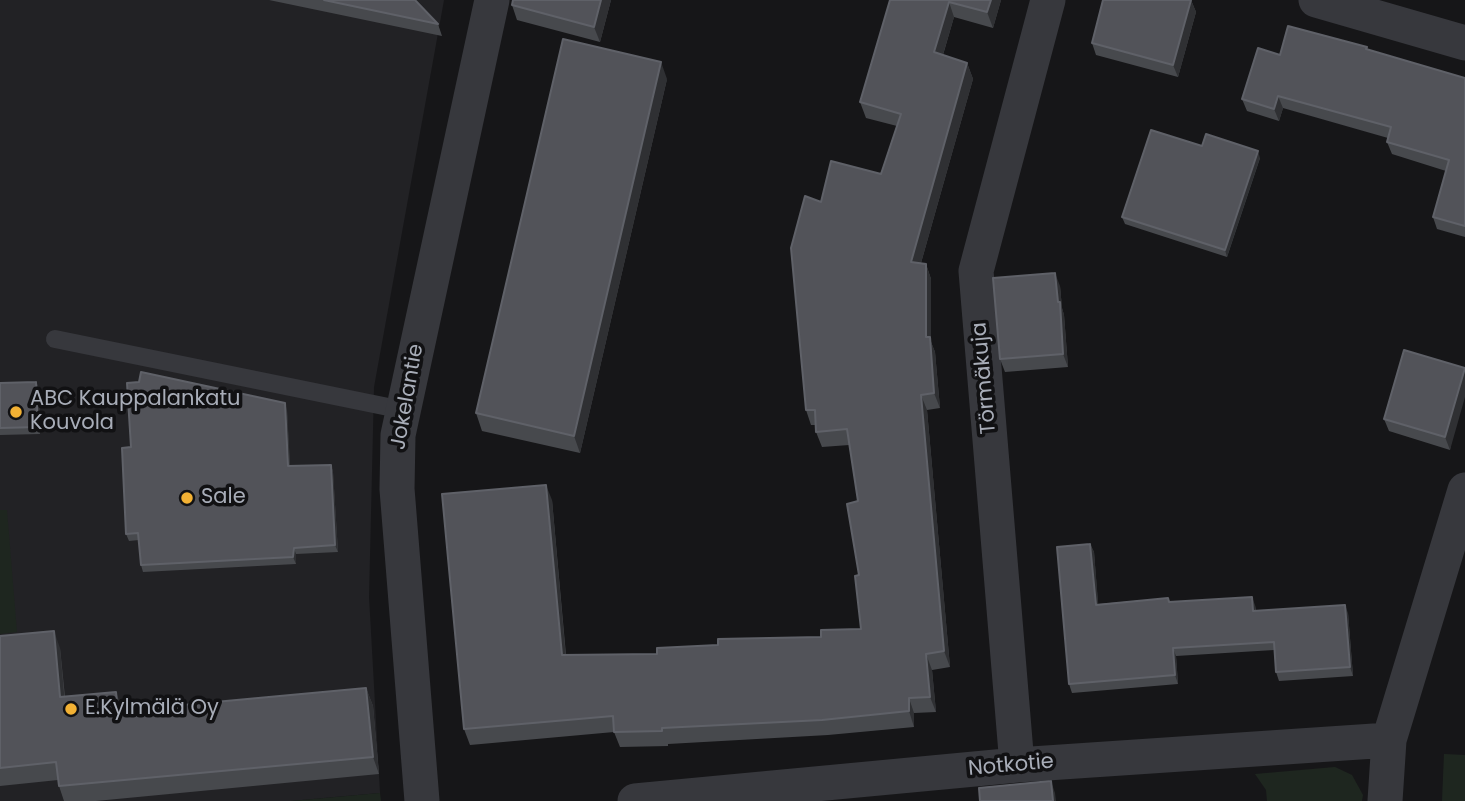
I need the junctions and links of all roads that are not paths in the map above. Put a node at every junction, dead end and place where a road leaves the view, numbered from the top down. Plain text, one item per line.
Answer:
1 (492, 0) edge
2 (1048, 0) edge
3 (1316, 0) edge
4 (1465, 43) edge
5 (55, 339) dead end
6 (403, 410) junction
7 (1465, 490) edge
8 (1389, 740) junction
9 (1017, 765) junction
10 (422, 801) edge
11 (635, 801) edge
12 (1385, 801) edge

1 - 6 street, Jokelantie
2 - 9 street, Törmäkuja
3 - 4 street
5 - 6 lane
6 - 10 street, Jokelantie
7 - 8 street
8 - 9 street, Notkotie
8 - 12 street
9 - 11 street, Notkotie

